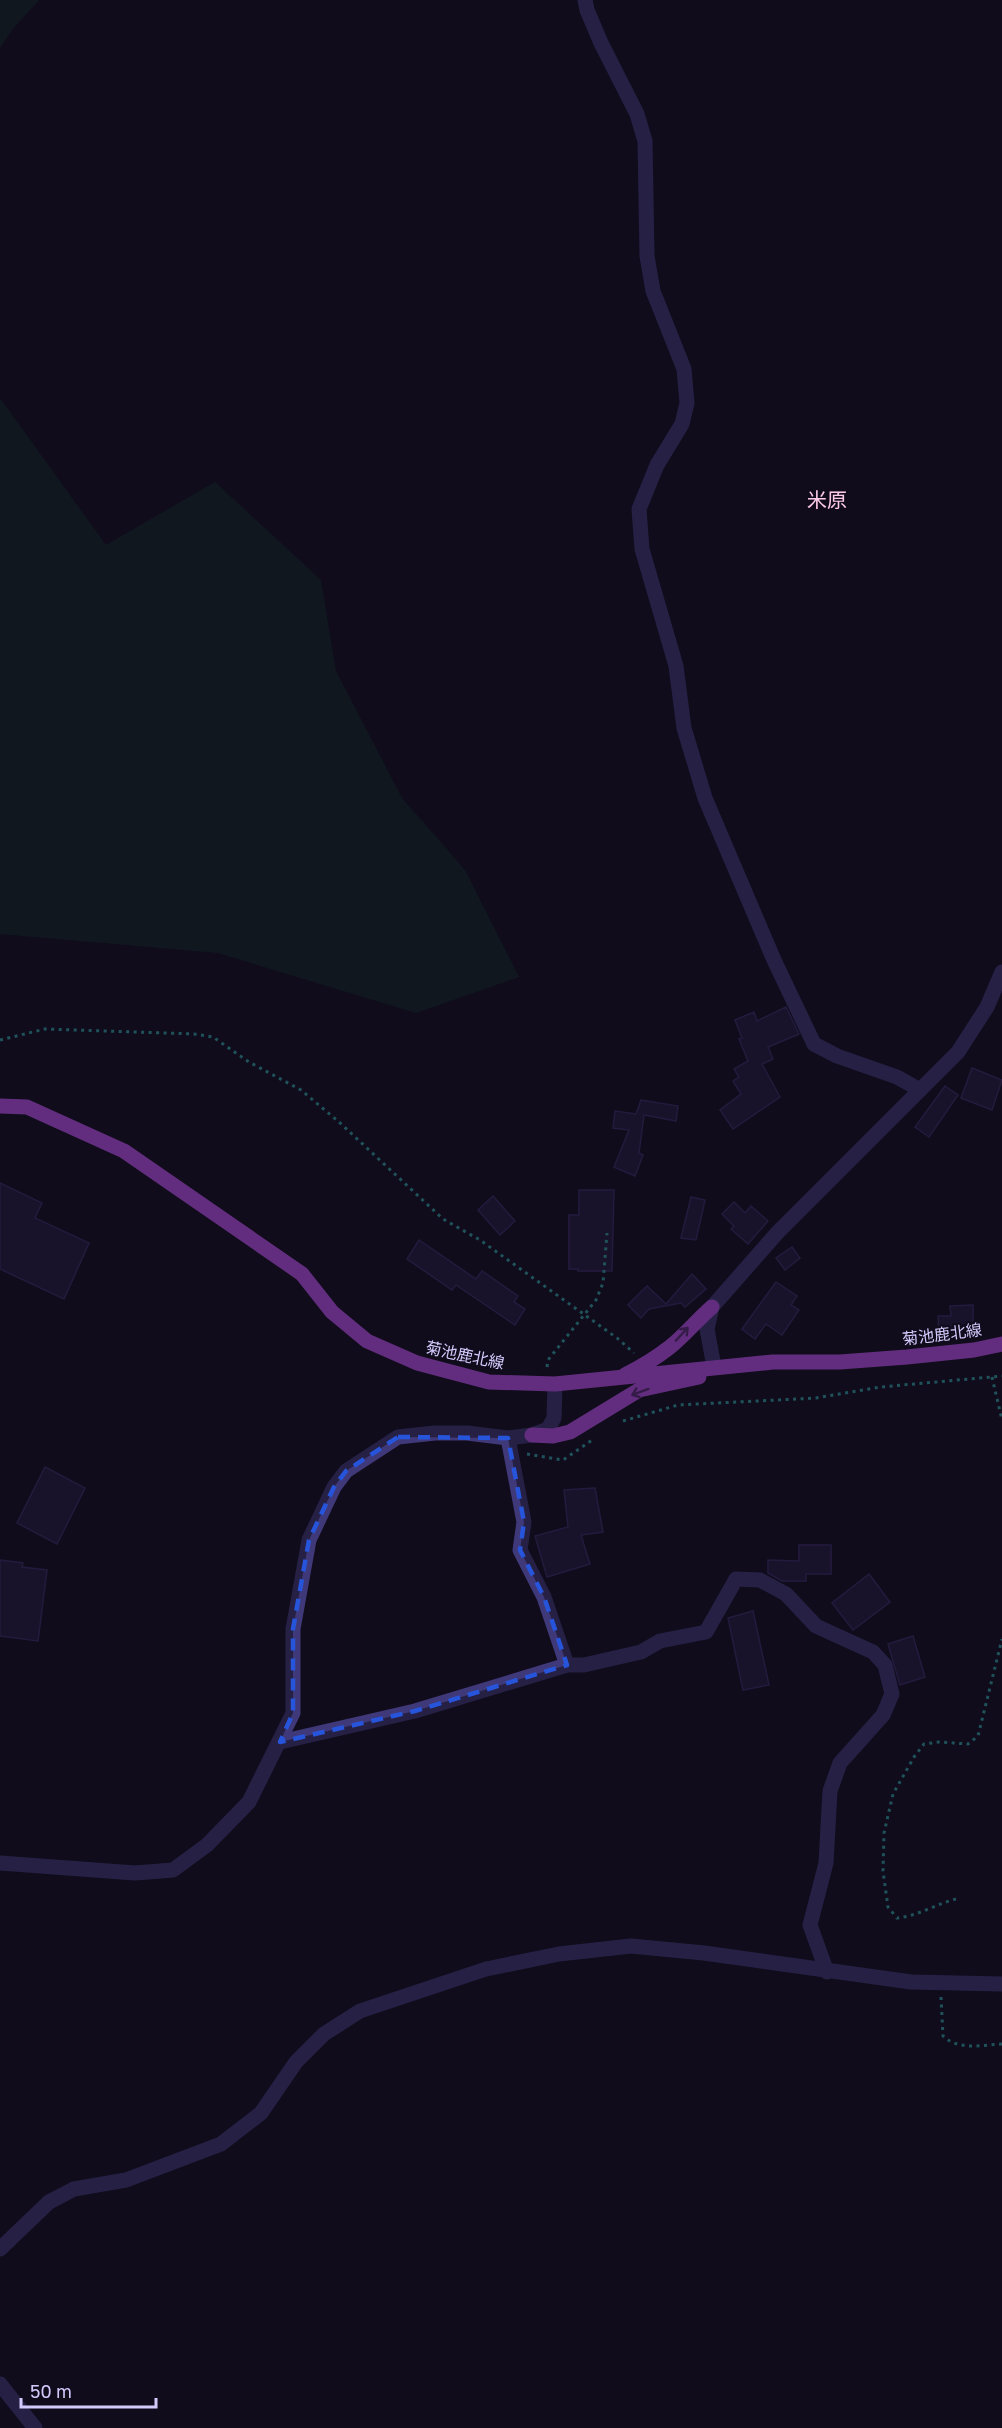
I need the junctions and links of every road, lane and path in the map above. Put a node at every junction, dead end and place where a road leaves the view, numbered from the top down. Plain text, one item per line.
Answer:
1 (585, 0) edge
2 (1002, 972) edge
3 (0, 1040) edge
4 (920, 1090) junction
5 (0, 1106) edge
6 (607, 1233) dead end
7 (712, 1308) junction
8 (584, 1314) junction
9 (1002, 1344) edge
10 (646, 1364) junction
11 (736, 1366) junction
12 (714, 1368) junction
13 (1002, 1376) edge
14 (992, 1377) junction
15 (618, 1379) junction
16 (549, 1384) junction
17 (1002, 1420) edge
18 (618, 1422) dead end
19 (532, 1435) junction
20 (594, 1438) dead end
21 (509, 1444) junction
22 (1002, 1639) edge
23 (567, 1665) junction
24 (280, 1742) junction
25 (0, 1863) edge
26 (956, 1899) dead end
27 (827, 1972) junction
28 (941, 1983) junction
29 (1002, 1984) edge
30 (1002, 2044) edge
31 (0, 2249) edge
32 (0, 2384) edge
33 (34, 2428) edge

1 - 4 street
2 - 4 street
3 - 8 path
4 - 7 street
5 - 16 main road, 菊池鹿北線
6 - 8 path
10 -> 7 main road
7 - 12 street
8 - 10 path
8 - 16 path
9 - 11 main road, 菊池鹿北線
10 - 15 main road
11 - 12 main road, 菊池鹿北線
11 -> 19 main road
12 - 15 main road, 菊池鹿北線
13 - 14 path
14 - 17 path
14 - 18 path
15 - 16 main road, 菊池鹿北線
16 - 19 street
19 - 21 street
20 - 21 path
21 - 23 street
21 - 24 street
22 - 26 path
23 - 24 street
23 - 27 street
24 - 25 street
27 - 28 street
27 - 31 street
28 - 29 street
28 - 30 path
32 - 33 street

